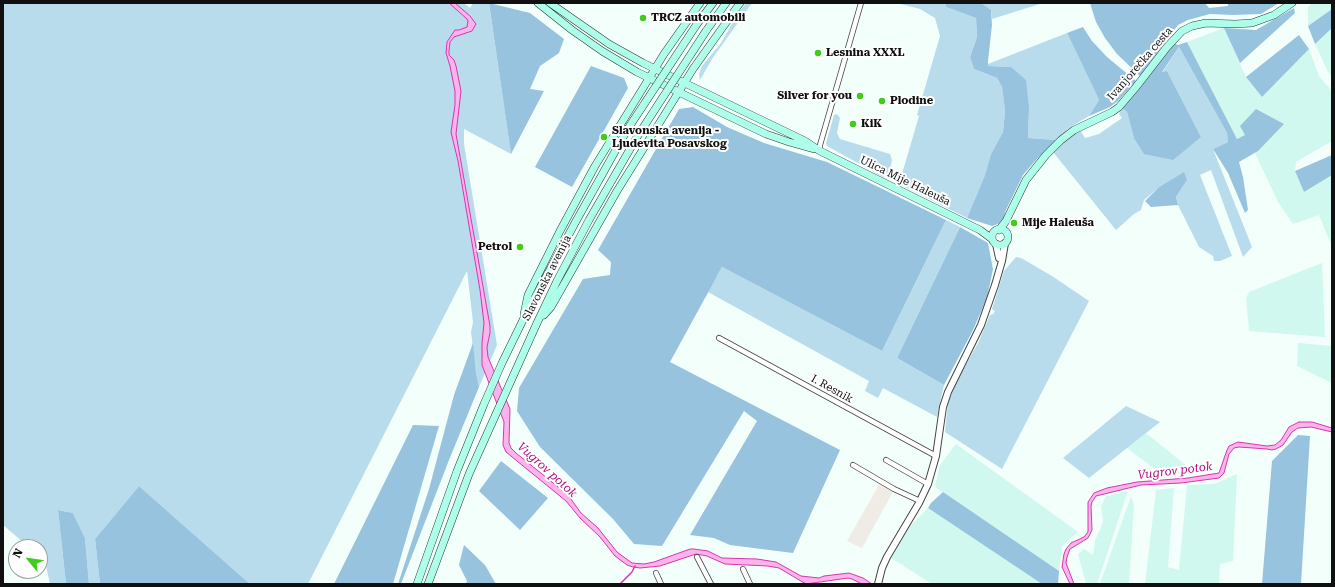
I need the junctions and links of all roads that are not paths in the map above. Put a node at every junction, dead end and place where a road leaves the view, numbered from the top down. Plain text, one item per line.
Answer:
1 (538, 3) edge
2 (550, 3) edge
3 (700, 3) edge
4 (713, 3) edge
5 (726, 3) edge
6 (740, 3) edge
7 (861, 3) edge
8 (1292, 3) edge
9 (654, 69) junction
10 (648, 78) junction
11 (684, 83) junction
12 (679, 92) junction
13 (820, 151) junction
14 (1014, 204) junction
15 (980, 230) junction
16 (998, 230) junction
17 (1006, 240) junction
18 (994, 242) junction
19 (999, 271) junction
20 (523, 320) junction
21 (537, 323) junction
22 (719, 338) dead end
23 (936, 456) junction
24 (886, 460) dead end
25 (853, 465) dead end
26 (928, 484) junction
27 (920, 501) junction
28 (697, 557) dead end
29 (743, 569) dead end
30 (656, 573) dead end
31 (432, 574) junction
32 (878, 582) edge
33 (417, 584) edge
34 (428, 584) edge
35 (433, 584) edge
36 (661, 584) edge
37 (711, 584) edge
38 (750, 584) edge

1 - 10 main road, Ulica Mije Haleuša
2 - 9 main road, Ulica Mije Haleuša
3 - 9 main road
4 - 20 main road, Slavonska avenija, bridge
5 - 21 main road, Slavonska avenija, bridge
6 - 11 main road
7 - 13 street
8 - 14 main road, Ivanjorečka cesta
9 - 10 main road
9 - 11 main road, Ulica Mije Haleuša
10 - 12 main road, Ulica Mije Haleuša
10 - 20 main road
11 - 12 main road
11 - 13 main road, Ulica Mije Haleuša
12 - 13 main road, Ulica Mije Haleuša
12 - 21 main road
13 - 15 main road, Ulica Mije Haleuša
14 - 16 main road, Ivanjorečka cesta
14 - 17 main road, Ivanjorečka cesta
15 - 16 main road, Ulica Mije Haleuša
15 - 18 main road, Ulica Mije Haleuša
16 - 17 main road
16 - 18 main road
17 - 18 main road
17 - 19 street
18 - 19 street
19 - 23 street
20 - 33 main road, Slavonska avenija
21 - 31 main road, Slavonska avenija
22 - 23 street, I. Resnik
23 - 26 street
24 - 26 street
25 - 27 street
26 - 27 street
27 - 32 street
28 - 37 street
29 - 38 street
30 - 36 street
31 - 34 main road, Slavonska avenija
31 - 35 main road

